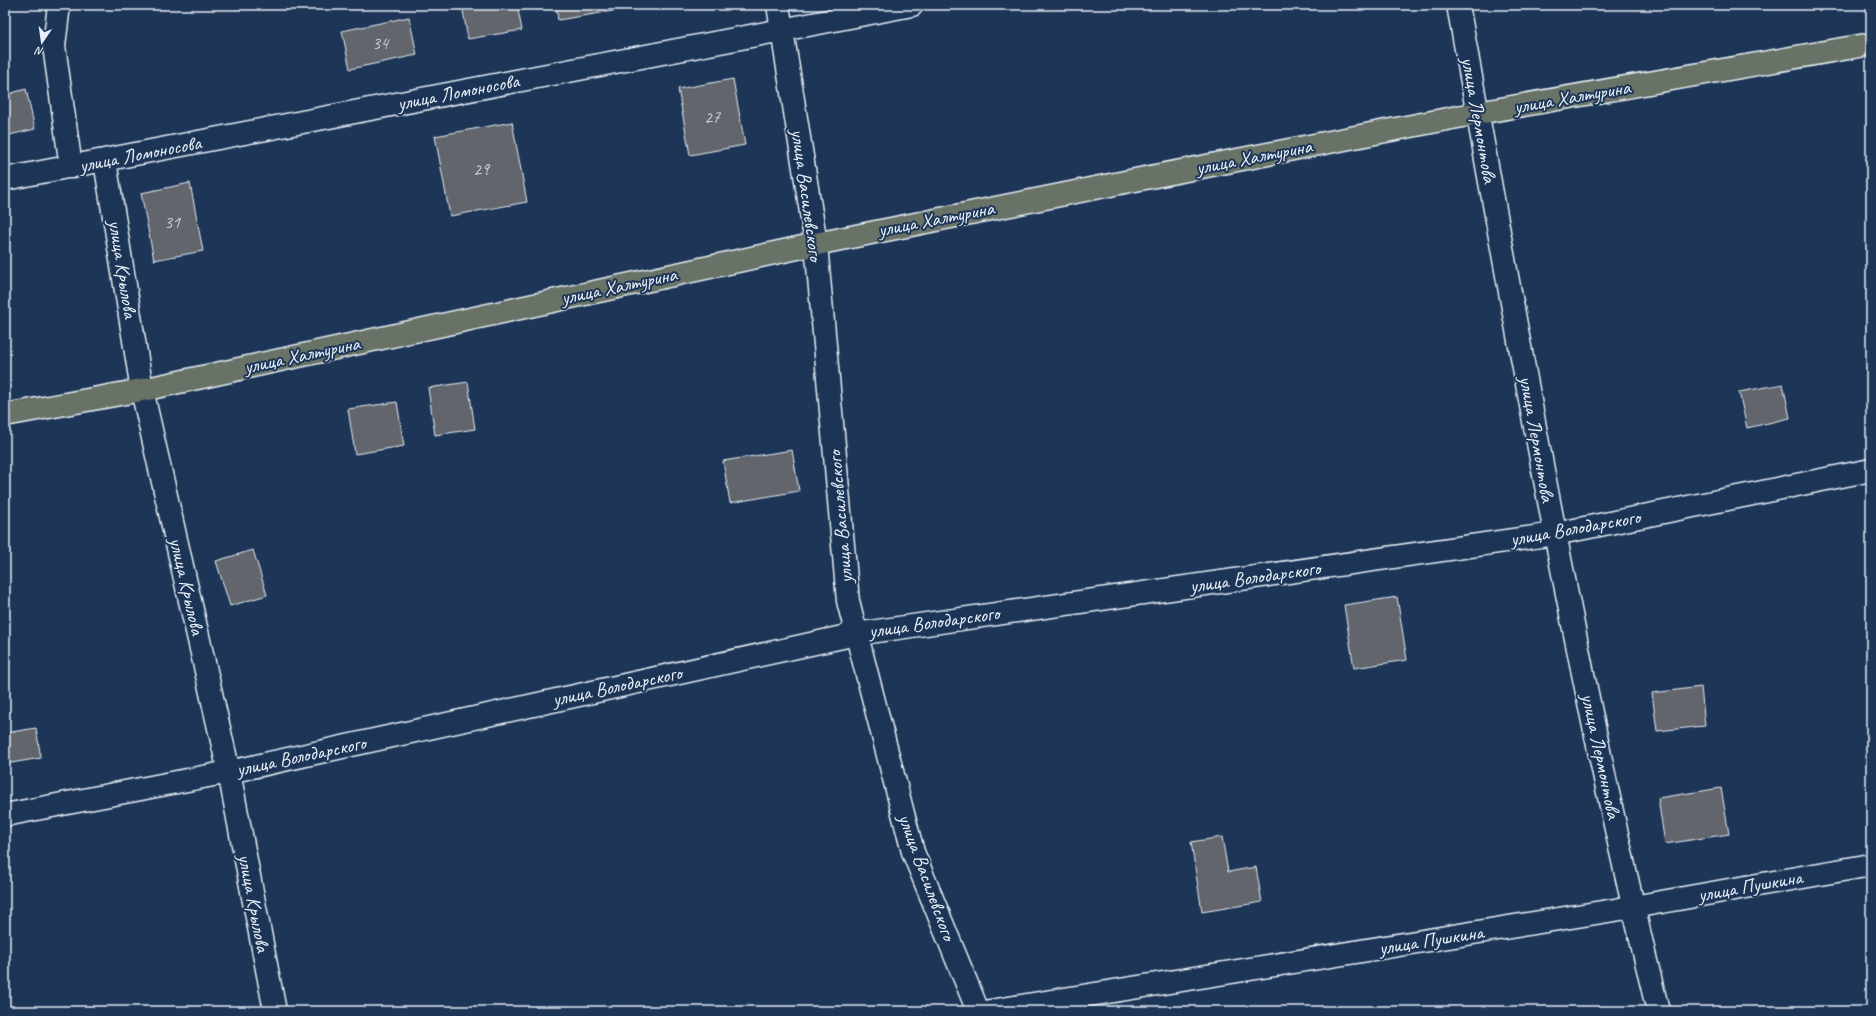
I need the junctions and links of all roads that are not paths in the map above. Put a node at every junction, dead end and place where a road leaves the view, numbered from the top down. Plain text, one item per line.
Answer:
1 (59, 5) edge
2 (778, 5) edge
3 (912, 5) edge
4 (1458, 5) edge
5 (782, 30) junction
6 (1871, 44) edge
7 (1478, 113) junction
8 (105, 161) junction
9 (71, 167) junction
10 (5, 179) edge
11 (816, 244) junction
12 (142, 390) junction
13 (5, 415) edge
14 (1871, 470) edge
15 (1555, 534) junction
16 (856, 634) junction
17 (229, 772) junction
18 (5, 815) edge
19 (1871, 865) edge
20 (1633, 907) junction
21 (275, 1011) edge
22 (978, 1011) edge
23 (990, 1011) edge
24 (1658, 1011) edge

1 - 9 street
2 - 5 street, улица Василевского
3 - 5 street, улица Ломоносова
4 - 7 street, улица Лермонтова
5 - 8 street, улица Ломоносова
5 - 11 street, улица Василевского
6 - 7 main road, улица Халтурина
7 - 11 main road, улица Халтурина
7 - 15 street, улица Лермонтова
8 - 9 street, улица Ломоносова
8 - 12 street, улица Крылова
9 - 10 street, улица Ломоносова
11 - 12 main road, улица Халтурина
11 - 16 street, улица Василевского
12 - 13 main road, улица Халтурина
12 - 17 street, улица Крылова
14 - 15 street, улица Володарского
15 - 16 street, улица Володарского
15 - 20 street, улица Лермонтова
16 - 17 street, улица Володарского
16 - 22 street, улица Василевского
17 - 18 street, улица Володарского
17 - 21 street, улица Крылова
19 - 20 street, улица Пушкина
20 - 23 street, улица Пушкина
20 - 24 street, улица Лермонтова

